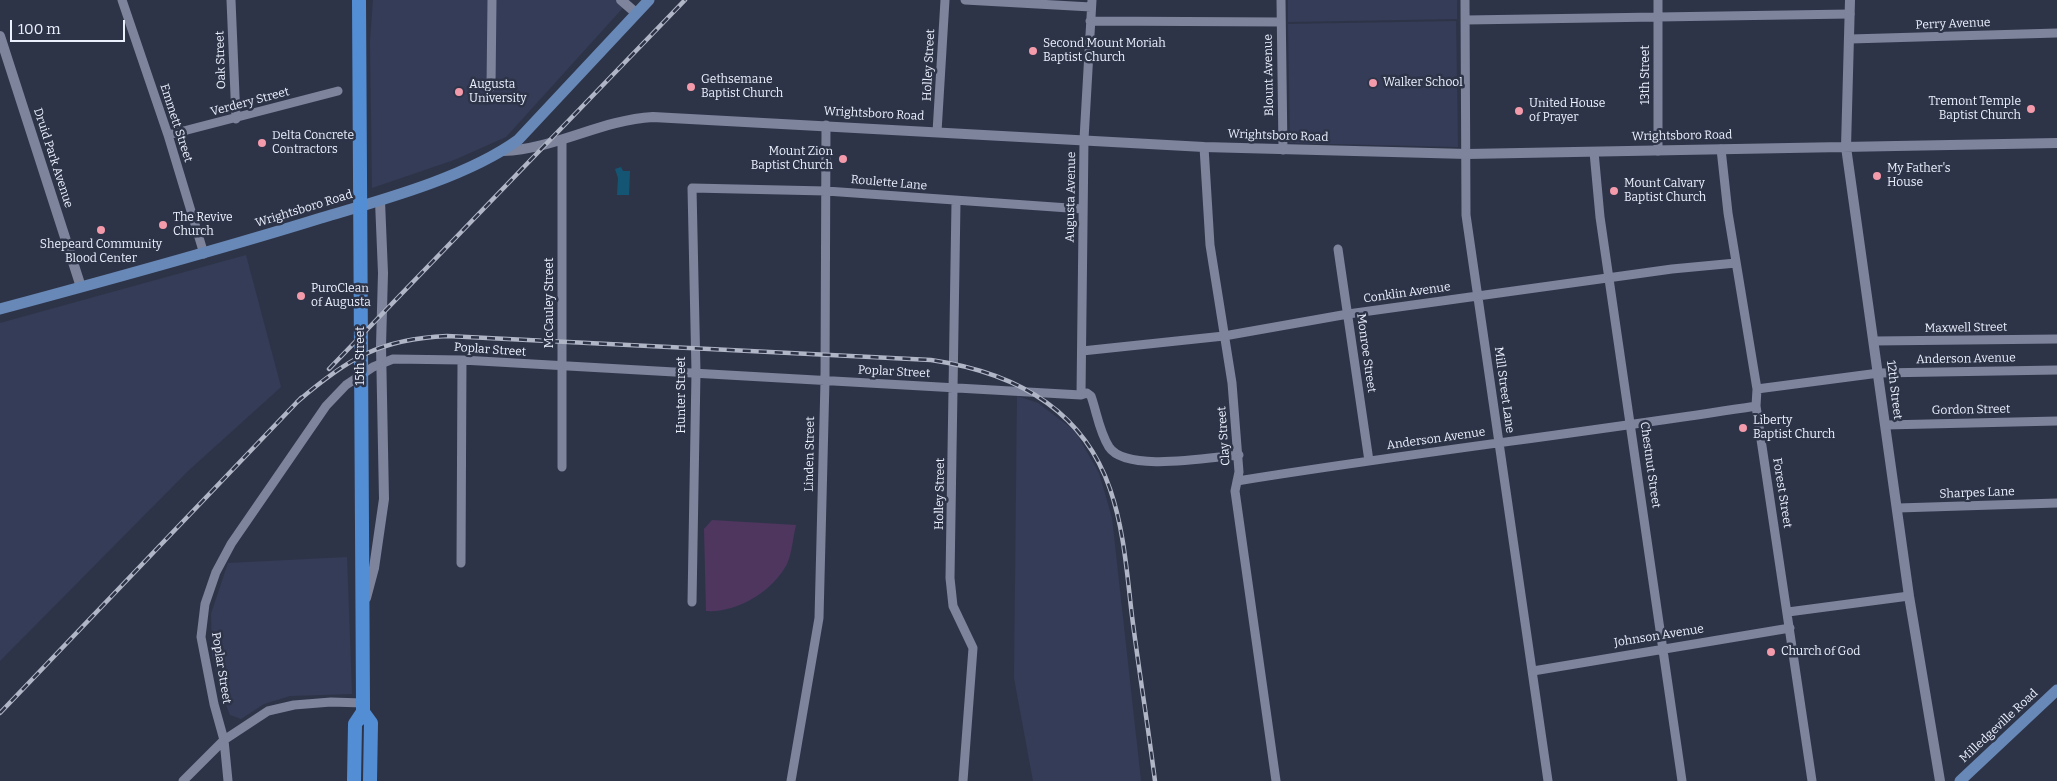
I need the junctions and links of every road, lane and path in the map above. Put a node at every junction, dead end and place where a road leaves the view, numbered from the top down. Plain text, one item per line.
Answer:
1 (122, 0) edge
2 (231, 0) edge
3 (359, 0) edge
4 (492, 0) edge
5 (621, 0) edge
6 (649, 0) edge
7 (945, 0) edge
8 (965, 0) edge
9 (1281, 0) edge
10 (1465, 0) edge
11 (1658, 0) edge
12 (1850, 0) edge
13 (1091, 4) edge
14 (636, 13) junction
15 (1850, 14) junction
16 (1658, 17) junction
17 (1466, 20) junction
18 (1090, 21) junction
19 (1281, 22) junction
20 (2057, 33) edge
21 (0, 36) edge
22 (1850, 39) junction
23 (491, 87) dead end
24 (338, 91) dead end
25 (236, 119) junction
26 (826, 125) junction
27 (937, 132) junction
28 (168, 135) junction
29 (1084, 139) junction
30 (562, 140) junction
31 (2057, 144) edge
32 (1204, 147) junction
33 (1846, 147) junction
34 (1283, 150) junction
35 (1721, 150) junction
36 (1658, 151) junction
37 (1594, 152) junction
38 (500, 153) junction
39 (1467, 154) junction
40 (692, 188) joint
41 (826, 191) junction
42 (380, 201) junction
43 (956, 202) junction
44 (1083, 209) junction
45 (1338, 249) dead end
46 (204, 254) junction
47 (1736, 263) junction
48 (1610, 278) junction
49 (81, 287) junction
50 (1478, 296) junction
51 (0, 309) edge
52 (1348, 314) junction
53 (1224, 336) junction
54 (2057, 339) edge
55 (1875, 341) junction
56 (1082, 351) junction
57 (462, 360) junction
58 (382, 363) junction
59 (563, 367) junction
60 (2057, 370) edge
61 (696, 372) junction
62 (1879, 373) junction
63 (825, 381) junction
64 (954, 388) junction
65 (1757, 389) junction
66 (1081, 395) junction
67 (1756, 406) junction
68 (2057, 421) edge
69 (1885, 424) junction
70 (1632, 426) junction
71 (1499, 442) junction
72 (1239, 455) junction
73 (1369, 461) junction
74 (562, 467) dead end
75 (1237, 481) junction
76 (2057, 504) edge
77 (1898, 508) junction
78 (462, 563) dead end
79 (1909, 596) junction
80 (692, 602) dead end
81 (362, 611) junction
82 (1788, 612) junction
83 (1790, 628) junction
84 (1663, 649) junction
85 (1532, 671) junction
86 (2057, 690) edge
87 (363, 707) junction
88 (224, 740) junction
89 (183, 781) edge
90 (228, 781) edge
91 (354, 781) edge
92 (370, 781) edge
93 (791, 781) edge
94 (963, 781) edge
95 (1276, 781) edge
96 (1548, 781) edge
97 (1682, 781) edge
98 (1812, 781) edge
99 (1940, 781) edge
100 (1960, 781) edge

1 - 28 street, Emmett Street
2 - 25 street, Oak Street
3 - 81 main road, 15th Street
4 - 23 street
5 - 14 street
6 - 14 main road
7 - 27 street, Holley Street
8 - 13 street
9 - 19 street, Blount Avenue
10 - 17 street, Mill Street Lane
11 - 16 street, 13th Street
12 - 15 street, 12th Street
13 - 18 street, Augusta Avenue
14 - 38 main road
15 - 16 street
15 - 22 street, 12th Street
16 - 17 street
16 - 36 street, 13th Street
17 - 39 street, Mill Street Lane
18 - 19 street
18 - 29 street, Augusta Avenue
19 - 34 street, Blount Avenue
20 - 22 street, Perry Avenue
21 - 49 street, Druid Park Avenue
22 - 33 street, 12th Street
24 - 25 street, Verdery Street
25 - 28 street, Verdery Street
26 - 27 street, Wrightsboro Road
26 - 30 street, Wrightsboro Road
26 - 41 street, Linden Street
27 - 29 street, Wrightsboro Road
28 - 46 street, Emmett Street
29 - 32 street, Wrightsboro Road
29 - 44 street, Augusta Avenue
30 - 38 street, Wrightsboro Road
30 - 59 street, McCauley Street
31 - 33 street, Wrightsboro Road
32 - 34 street, Wrightsboro Road
32 - 53 street, Clay Street
33 - 35 street, Wrightsboro Road
33 - 55 street, 12th Street
34 - 39 street, Wrightsboro Road
35 - 36 street, Wrightsboro Road
35 - 47 street, Forest Street
36 - 37 street, Wrightsboro Road
37 - 39 street, Wrightsboro Road
37 - 48 street, Chestnut Street
38 - 42 main road, Wrightsboro Road
39 - 50 street, Mill Street Lane
40 - 41 street, Roulette Lane
40 - 61 street, Hunter Street
41 - 43 street, Roulette Lane
41 - 63 street, Linden Street
42 - 46 main road, Wrightsboro Road
42 - 58 street
43 - 44 street, Roulette Lane
43 - 64 street, Holley Street
44 - 56 street, Augusta Avenue
45 - 52 street, Monroe Street
46 - 49 main road, Wrightsboro Road
47 - 48 street, Conklin Avenue
47 - 65 street, Forest Street
48 - 50 street, Conklin Avenue
48 - 70 street, Chestnut Street
49 - 51 main road, Wrightsboro Road
50 - 52 street, Conklin Avenue
50 - 71 street, Mill Street Lane
52 - 53 street, Conklin Avenue
52 - 73 street, Monroe Street
53 - 56 street, Conklin Avenue
53 - 72 street, Clay Street
54 - 55 street, Maxwell Street
55 - 62 street, 12th Street
56 - 66 street, Augusta Avenue
57 - 58 street, Poplar Street
57 - 59 street, Poplar Street
57 - 78 street
58 - 81 street
58 - 88 street, Poplar Street
59 - 61 street, Poplar Street
59 - 74 street, McCauley Street
60 - 62 street, Anderson Avenue
61 - 63 street, Poplar Street
61 - 80 street, Hunter Street
62 - 65 street, Anderson Avenue
62 - 69 street, 12th Street
63 - 64 street, Poplar Street
63 - 93 street, Linden Street
64 - 66 street, Poplar Street
64 - 94 street, Holley Street
65 - 67 street, Forest Street
66 - 72 street
67 - 70 street, Anderson Avenue
67 - 82 street, Forest Street
68 - 69 street, Gordon Street
69 - 77 street, 12th Street
70 - 71 street, Anderson Avenue
70 - 84 street, Chestnut Street
71 - 73 street, Anderson Avenue
71 - 85 street, Mill Street Lane
72 - 75 street, Clay Street
73 - 75 street, Anderson Avenue
75 - 95 street, Clay Street
76 - 77 street, Sharpes Lane
77 - 79 street, 12th Street
79 - 82 street
79 - 99 street, 12th Street
81 - 87 main road, 15th Street
82 - 83 street, Forest Street
83 - 84 street, Johnson Avenue
83 - 98 street, Forest Street
84 - 85 street, Johnson Avenue
84 - 97 street, Chestnut Street
85 - 96 street, Mill Street Lane
86 - 100 main road, Milledgeville Road
87 - 88 street
87 - 91 main road, 15th Street
87 - 92 main road, 15th Street
88 - 89 street
88 - 90 street, Poplar Street

